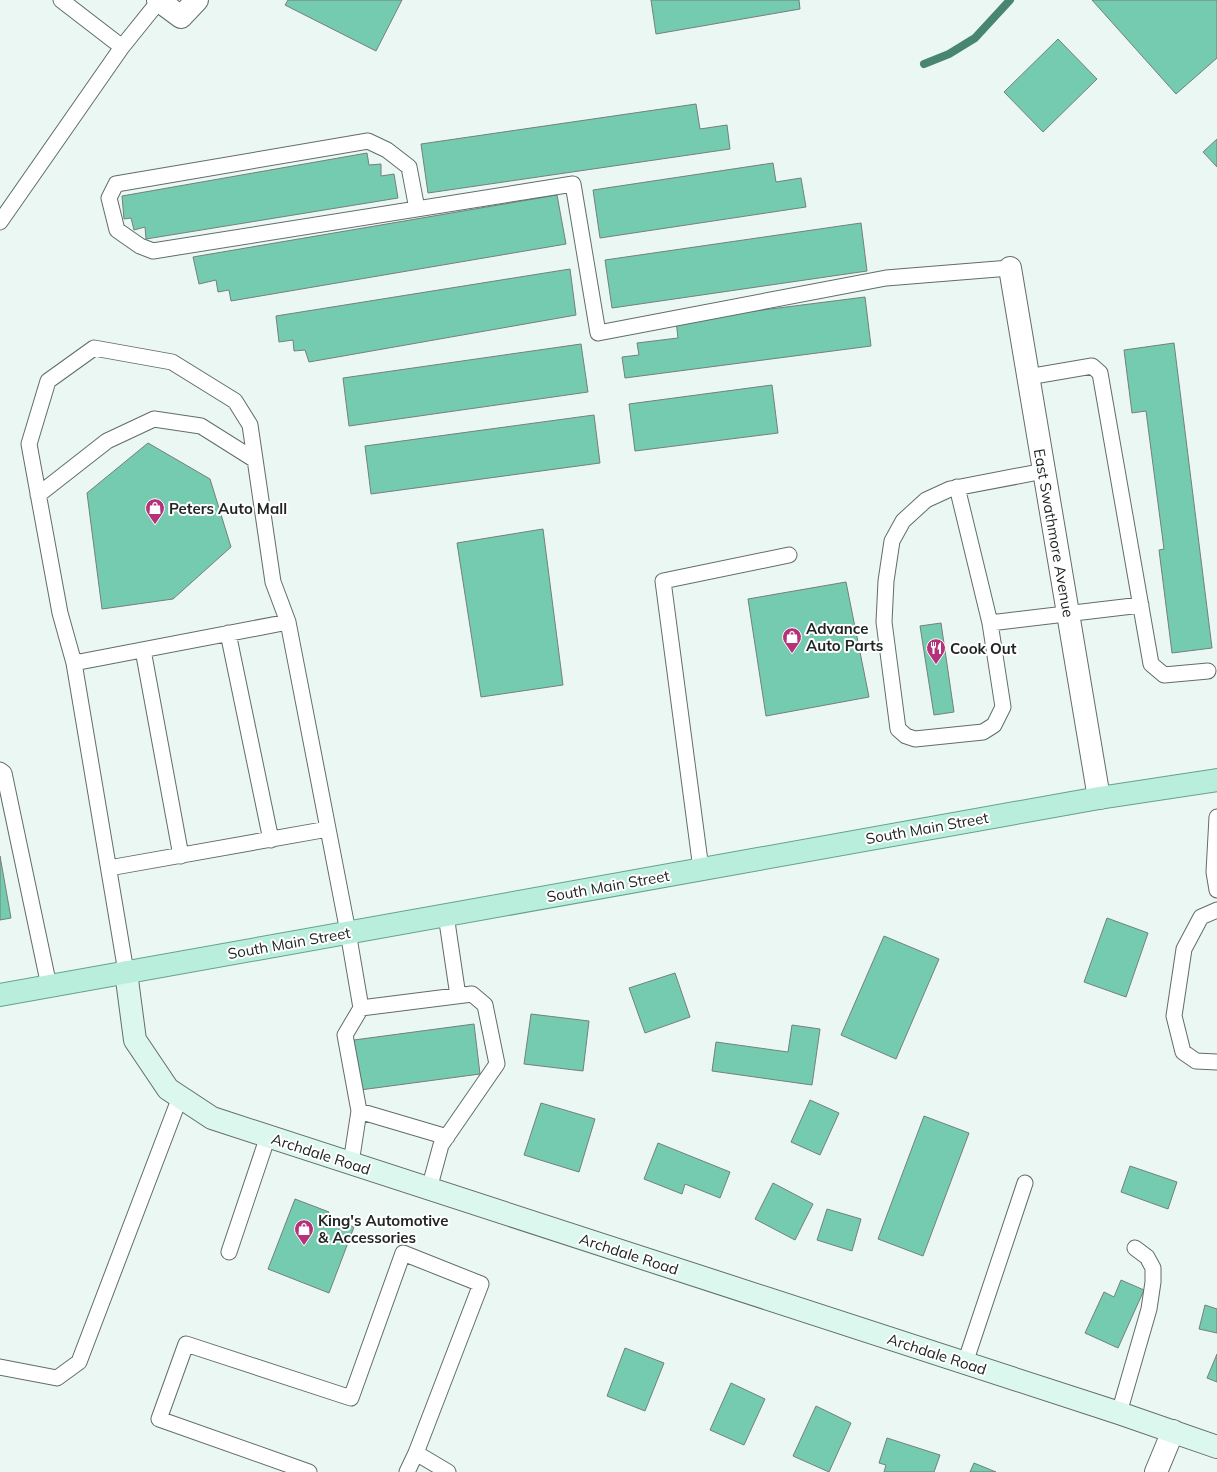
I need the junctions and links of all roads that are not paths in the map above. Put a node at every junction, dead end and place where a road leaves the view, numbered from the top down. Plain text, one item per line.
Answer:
1 (62, 0) edge
2 (158, 0) edge
3 (197, 0) edge
4 (122, 47) junction
5 (417, 209) junction
6 (0, 222) edge
7 (1010, 268) joint
8 (1028, 377) junction
9 (255, 460) junction
10 (1044, 470) junction
11 (957, 488) junction
12 (38, 495) junction
13 (789, 555) dead end
14 (1141, 605) junction
15 (1068, 613) junction
16 (288, 622) junction
17 (990, 623) junction
18 (228, 633) junction
19 (144, 650) junction
20 (74, 663) junction
21 (1208, 671) dead end
22 (0, 770) edge
23 (1217, 780) edge
24 (1099, 798) junction
25 (1217, 818) edge
26 (328, 829) junction
27 (270, 840) junction
28 (181, 856) junction
29 (109, 868) junction
30 (701, 869) junction
31 (1217, 890) edge
32 (1217, 910) edge
33 (446, 915) junction
34 (348, 932) junction
35 (126, 972) junction
36 (49, 986) junction
37 (0, 995) edge
38 (458, 996) junction
39 (361, 1008) junction
40 (1217, 1062) edge
41 (180, 1097) junction
42 (359, 1111) junction
43 (268, 1136) junction
44 (447, 1137) junction
45 (351, 1163) junction
46 (1025, 1183) dead end
47 (429, 1189) junction
48 (1134, 1248) dead end
49 (229, 1252) dead end
50 (965, 1363) junction
51 (0, 1367) edge
52 (1119, 1413) junction
53 (1173, 1431) junction
54 (1217, 1447) edge
55 (416, 1453) junction
56 (309, 1472) edge
57 (407, 1472) edge
58 (448, 1472) edge
59 (1156, 1472) edge

1 - 4 lane
2 - 3 street
2 - 4 lane
4 - 6 lane
5 - 5 lane
5 - 7 lane
7 - 8 street, East Swathmore Avenue
8 - 10 street, East Swathmore Avenue
8 - 14 lane
9 - 12 lane
9 - 12 lane
9 - 16 lane
10 - 11 lane
10 - 15 street, East Swathmore Avenue
11 - 17 lane
11 - 17 lane
12 - 20 lane
13 - 30 lane
14 - 15 lane
14 - 21 lane
15 - 17 lane
15 - 24 street, East Swathmore Avenue
16 - 18 lane
16 - 26 lane
18 - 19 lane
18 - 27 lane
19 - 20 lane
19 - 28 lane
20 - 29 lane
22 - 36 lane
23 - 24 main road, South Main Street
24 - 30 main road, South Main Street
25 - 31 lane
26 - 27 lane
26 - 34 lane
27 - 28 lane
28 - 29 lane
29 - 35 lane
30 - 33 main road, South Main Street
32 - 40 lane
33 - 34 main road, South Main Street
33 - 38 lane
34 - 35 main road, South Main Street
34 - 39 lane
35 - 36 main road, South Main Street
35 - 41 main road, Archdale Road
36 - 37 main road, South Main Street
38 - 39 lane
38 - 44 lane
39 - 42 lane
41 - 43 main road, Archdale Road
41 - 51 lane
42 - 44 lane
42 - 45 lane
43 - 45 main road, Archdale Road
43 - 49 lane
44 - 47 lane
45 - 47 main road, Archdale Road
46 - 50 lane
47 - 50 main road, Archdale Road
48 - 52 lane
50 - 52 main road, Archdale Road
52 - 53 main road, Archdale Road
53 - 54 main road, Archdale Road
53 - 59 street
55 - 56 lane
55 - 57 lane
55 - 58 lane

